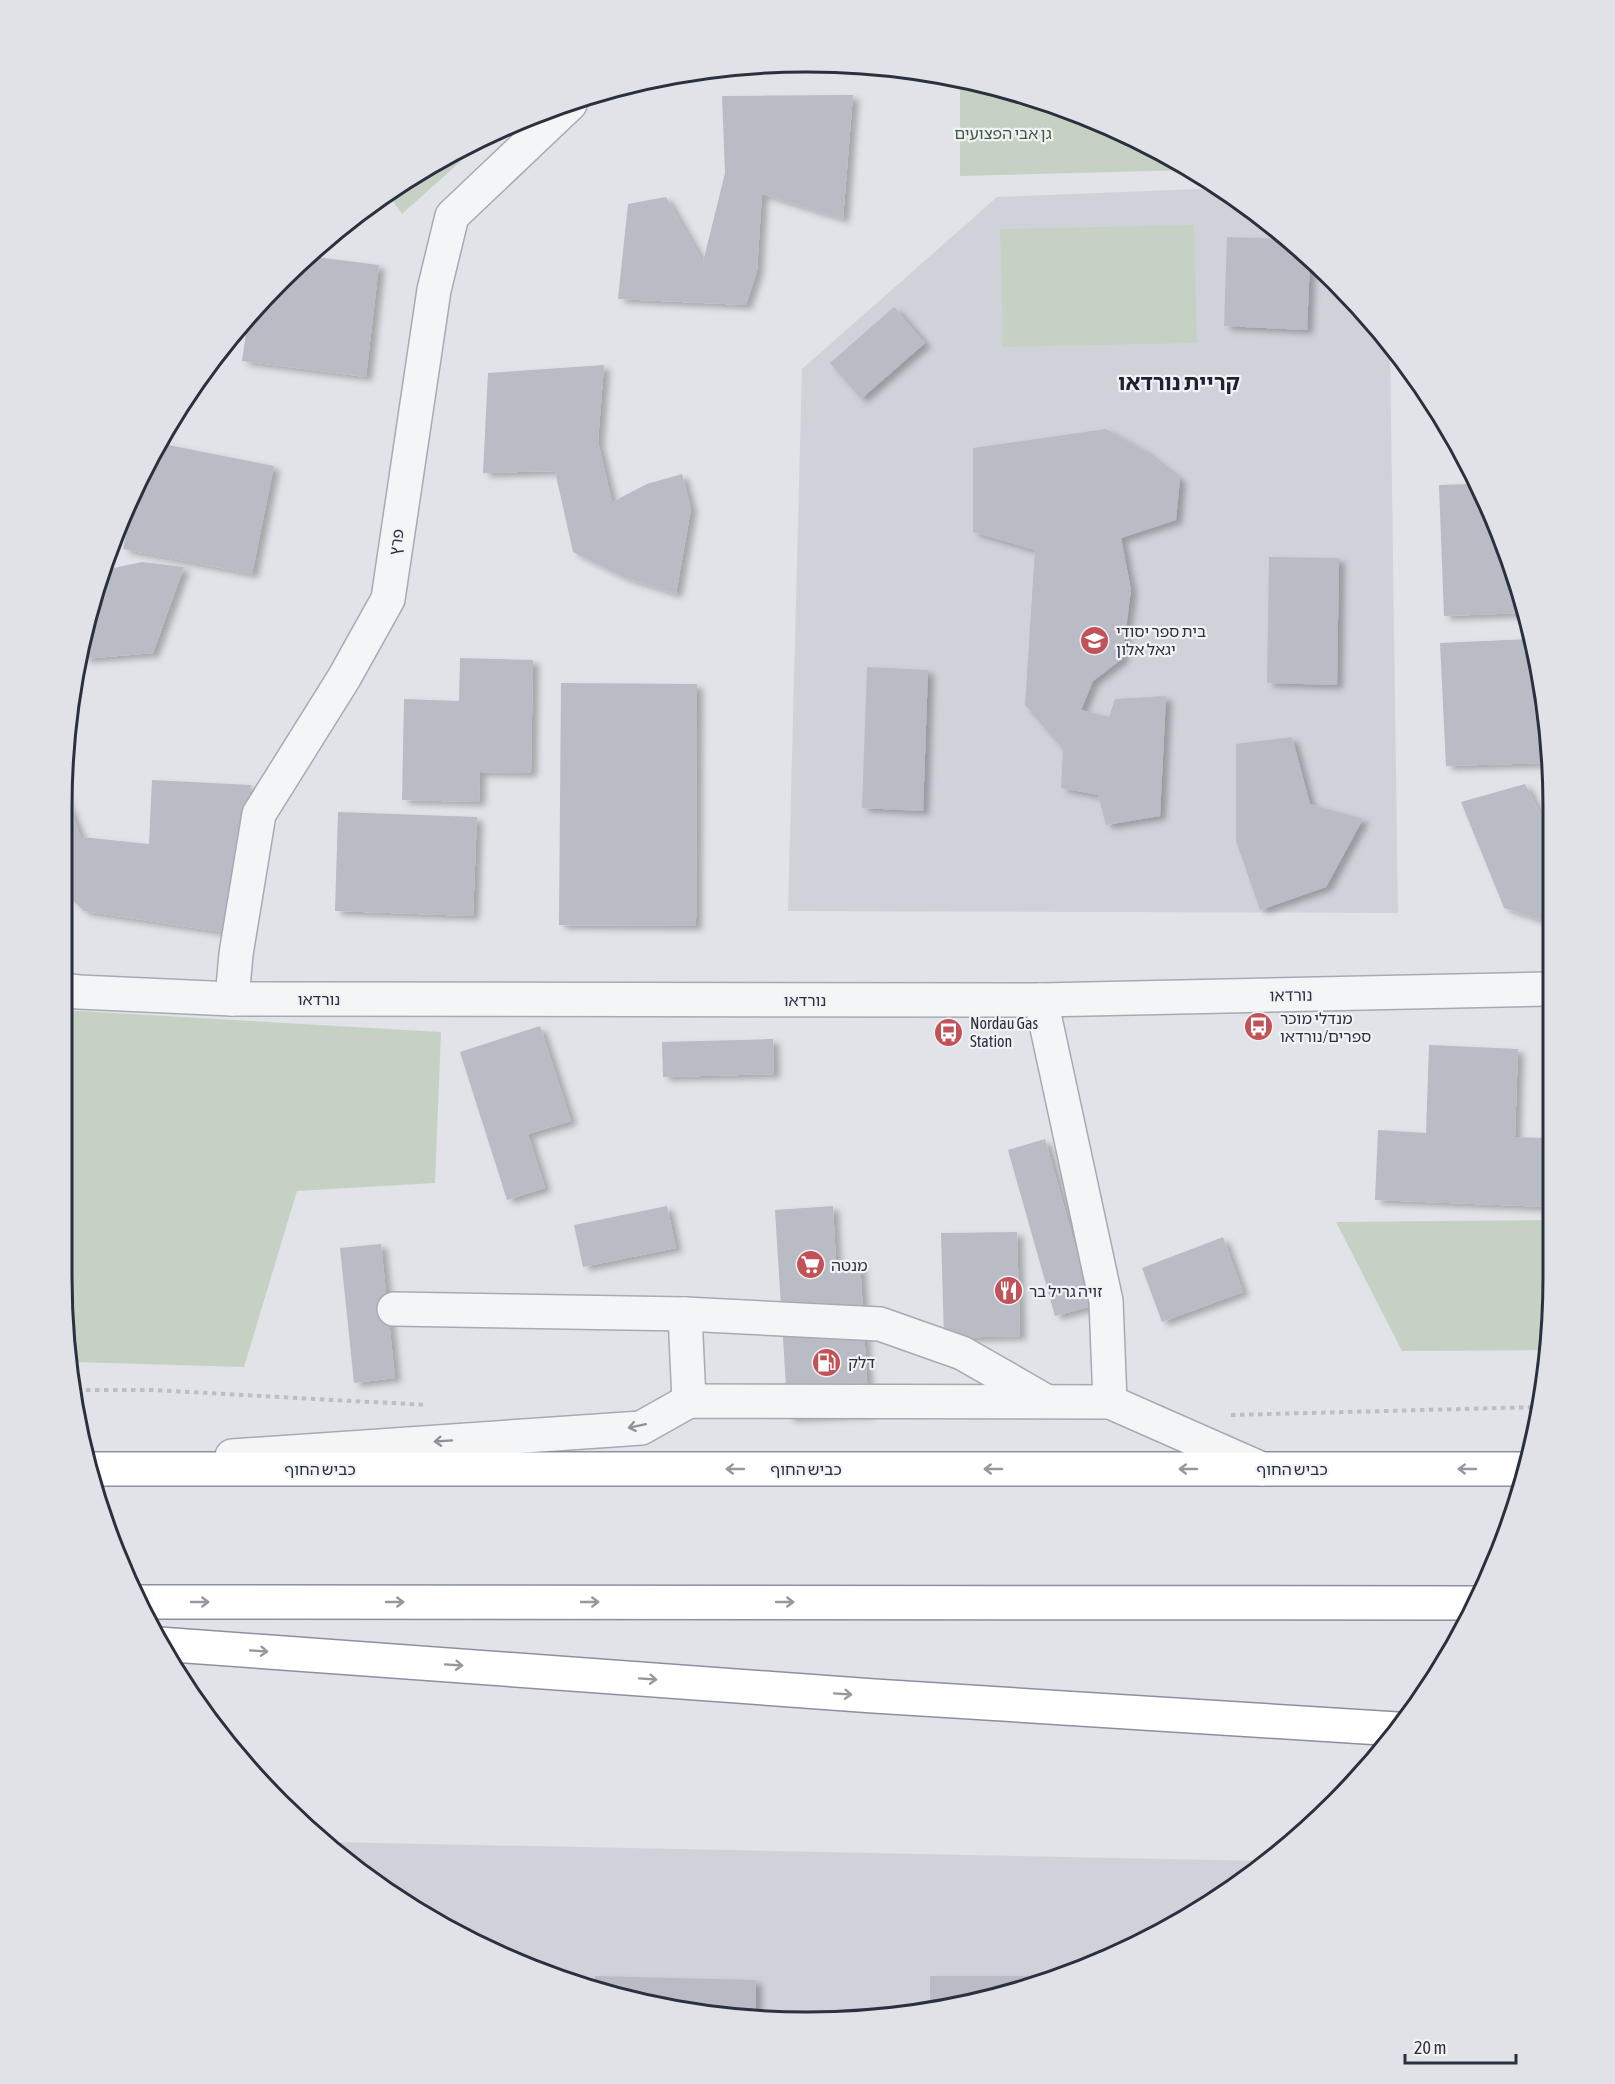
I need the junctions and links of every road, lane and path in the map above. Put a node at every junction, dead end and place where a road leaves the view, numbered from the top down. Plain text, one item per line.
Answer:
1 (557, 116) edge
2 (1543, 989) edge
3 (72, 991) edge
4 (232, 999) junction
5 (1041, 1000) junction
6 (394, 1310) dead end
7 (685, 1314) junction
8 (689, 1401) junction
9 (1046, 1401) junction
10 (1110, 1402) junction
11 (97, 1466) edge
12 (97, 1467) edge
13 (1263, 1469) junction
14 (1517, 1469) edge
15 (148, 1602) edge
16 (1466, 1603) edge
17 (172, 1645) edge
18 (1387, 1728) edge

1 - 4 street, פרץ
2 - 5 street, נורדאו
3 - 4 street, נורדאו
4 - 5 street, נורדאו
5 - 10 street
6 - 7 street
7 - 8 street
7 - 9 street
8 - 9 street
8 -> 11 street
9 - 10 street
10 - 13 street
13 -> 12 highway, כביש החוף
14 -> 13 highway, כביש החוף
15 -> 16 highway
17 -> 18 highway

